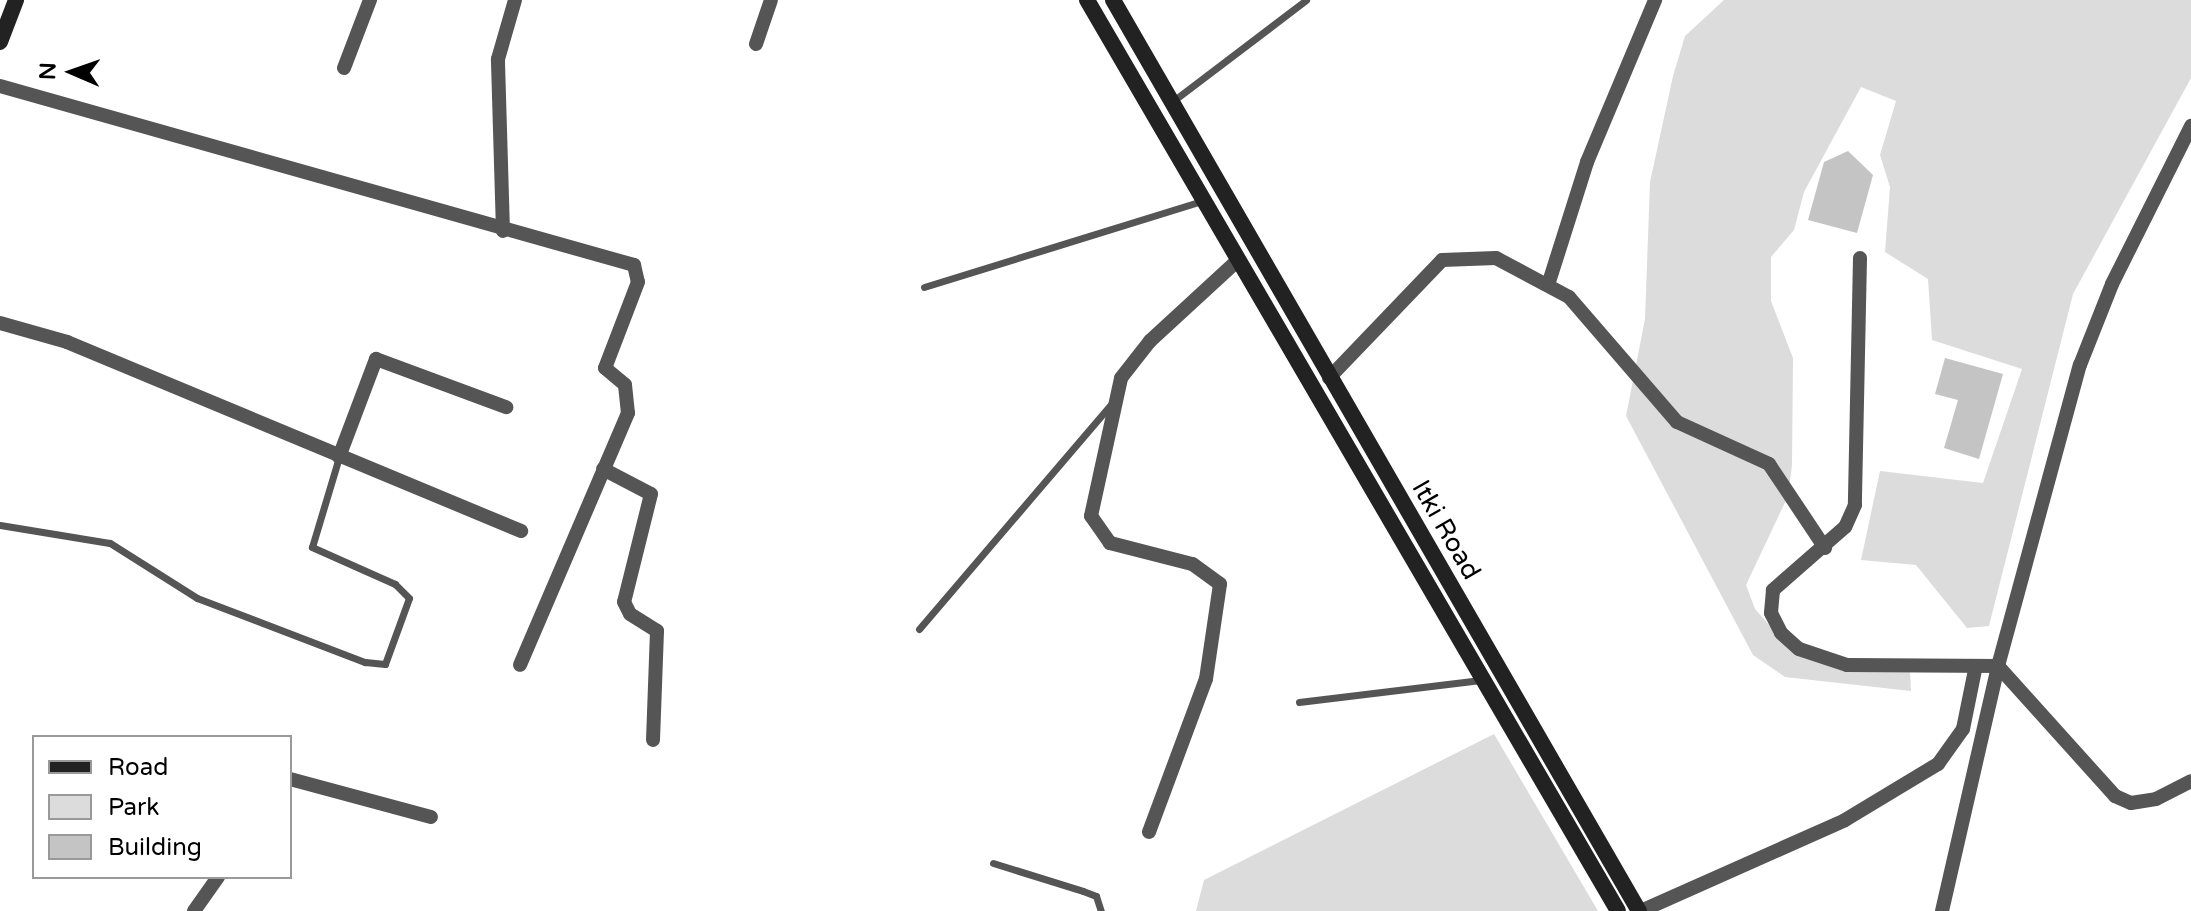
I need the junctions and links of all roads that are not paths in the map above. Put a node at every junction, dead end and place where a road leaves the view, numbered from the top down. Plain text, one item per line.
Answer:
1 (16, 0) edge
2 (370, 0) edge
3 (515, 0) edge
4 (771, 0) edge
5 (1087, 0) edge
6 (1113, 0) edge
7 (1306, 0) edge
8 (1655, 0) edge
9 (0, 42) edge
10 (756, 44) dead end
11 (344, 68) dead end
12 (0, 86) edge
13 (1173, 101) junction
14 (2191, 126) edge
15 (1201, 201) junction
16 (503, 231) junction
17 (1860, 258) dead end
18 (1238, 260) junction
19 (1549, 282) junction
20 (924, 287) dead end
21 (0, 323) edge
22 (1329, 378) junction
23 (1110, 405) junction
24 (506, 407) dead end
25 (339, 457) junction
26 (603, 469) junction
27 (0, 525) edge
28 (521, 531) dead end
29 (1825, 548) junction
30 (919, 629) dead end
31 (520, 665) dead end
32 (1998, 666) junction
33 (1975, 670) junction
34 (1481, 680) junction
35 (1299, 702) dead end
36 (653, 740) dead end
37 (292, 780) edge
38 (2191, 781) edge
39 (431, 817) dead end
40 (1149, 832) dead end
41 (993, 863) dead end
42 (217, 879) edge
43 (194, 911) edge
44 (1101, 911) edge
45 (1618, 911) edge
46 (1640, 911) edge
47 (1942, 911) edge

1 - 9 main road
2 - 11 street
3 - 16 street
4 - 10 street
5 - 15 main road
6 - 13 main road, Itki Road
7 - 13 lane
8 - 19 street
12 - 16 street
13 - 22 main road, Itki Road
14 - 32 street
15 - 18 main road
15 - 20 lane
16 - 26 street
17 - 29 street
18 - 23 street
18 - 34 main road
19 - 22 street
19 - 29 street
21 - 25 street
22 - 46 main road, Itki Road
23 - 30 lane
23 - 40 street
24 - 25 street
25 - 27 lane
25 - 28 street
26 - 31 street
26 - 36 street
29 - 33 street
32 - 33 street
32 - 38 street
32 - 47 street
33 - 46 street
34 - 35 lane
34 - 45 main road
37 - 39 street
41 - 44 lane
42 - 43 street

